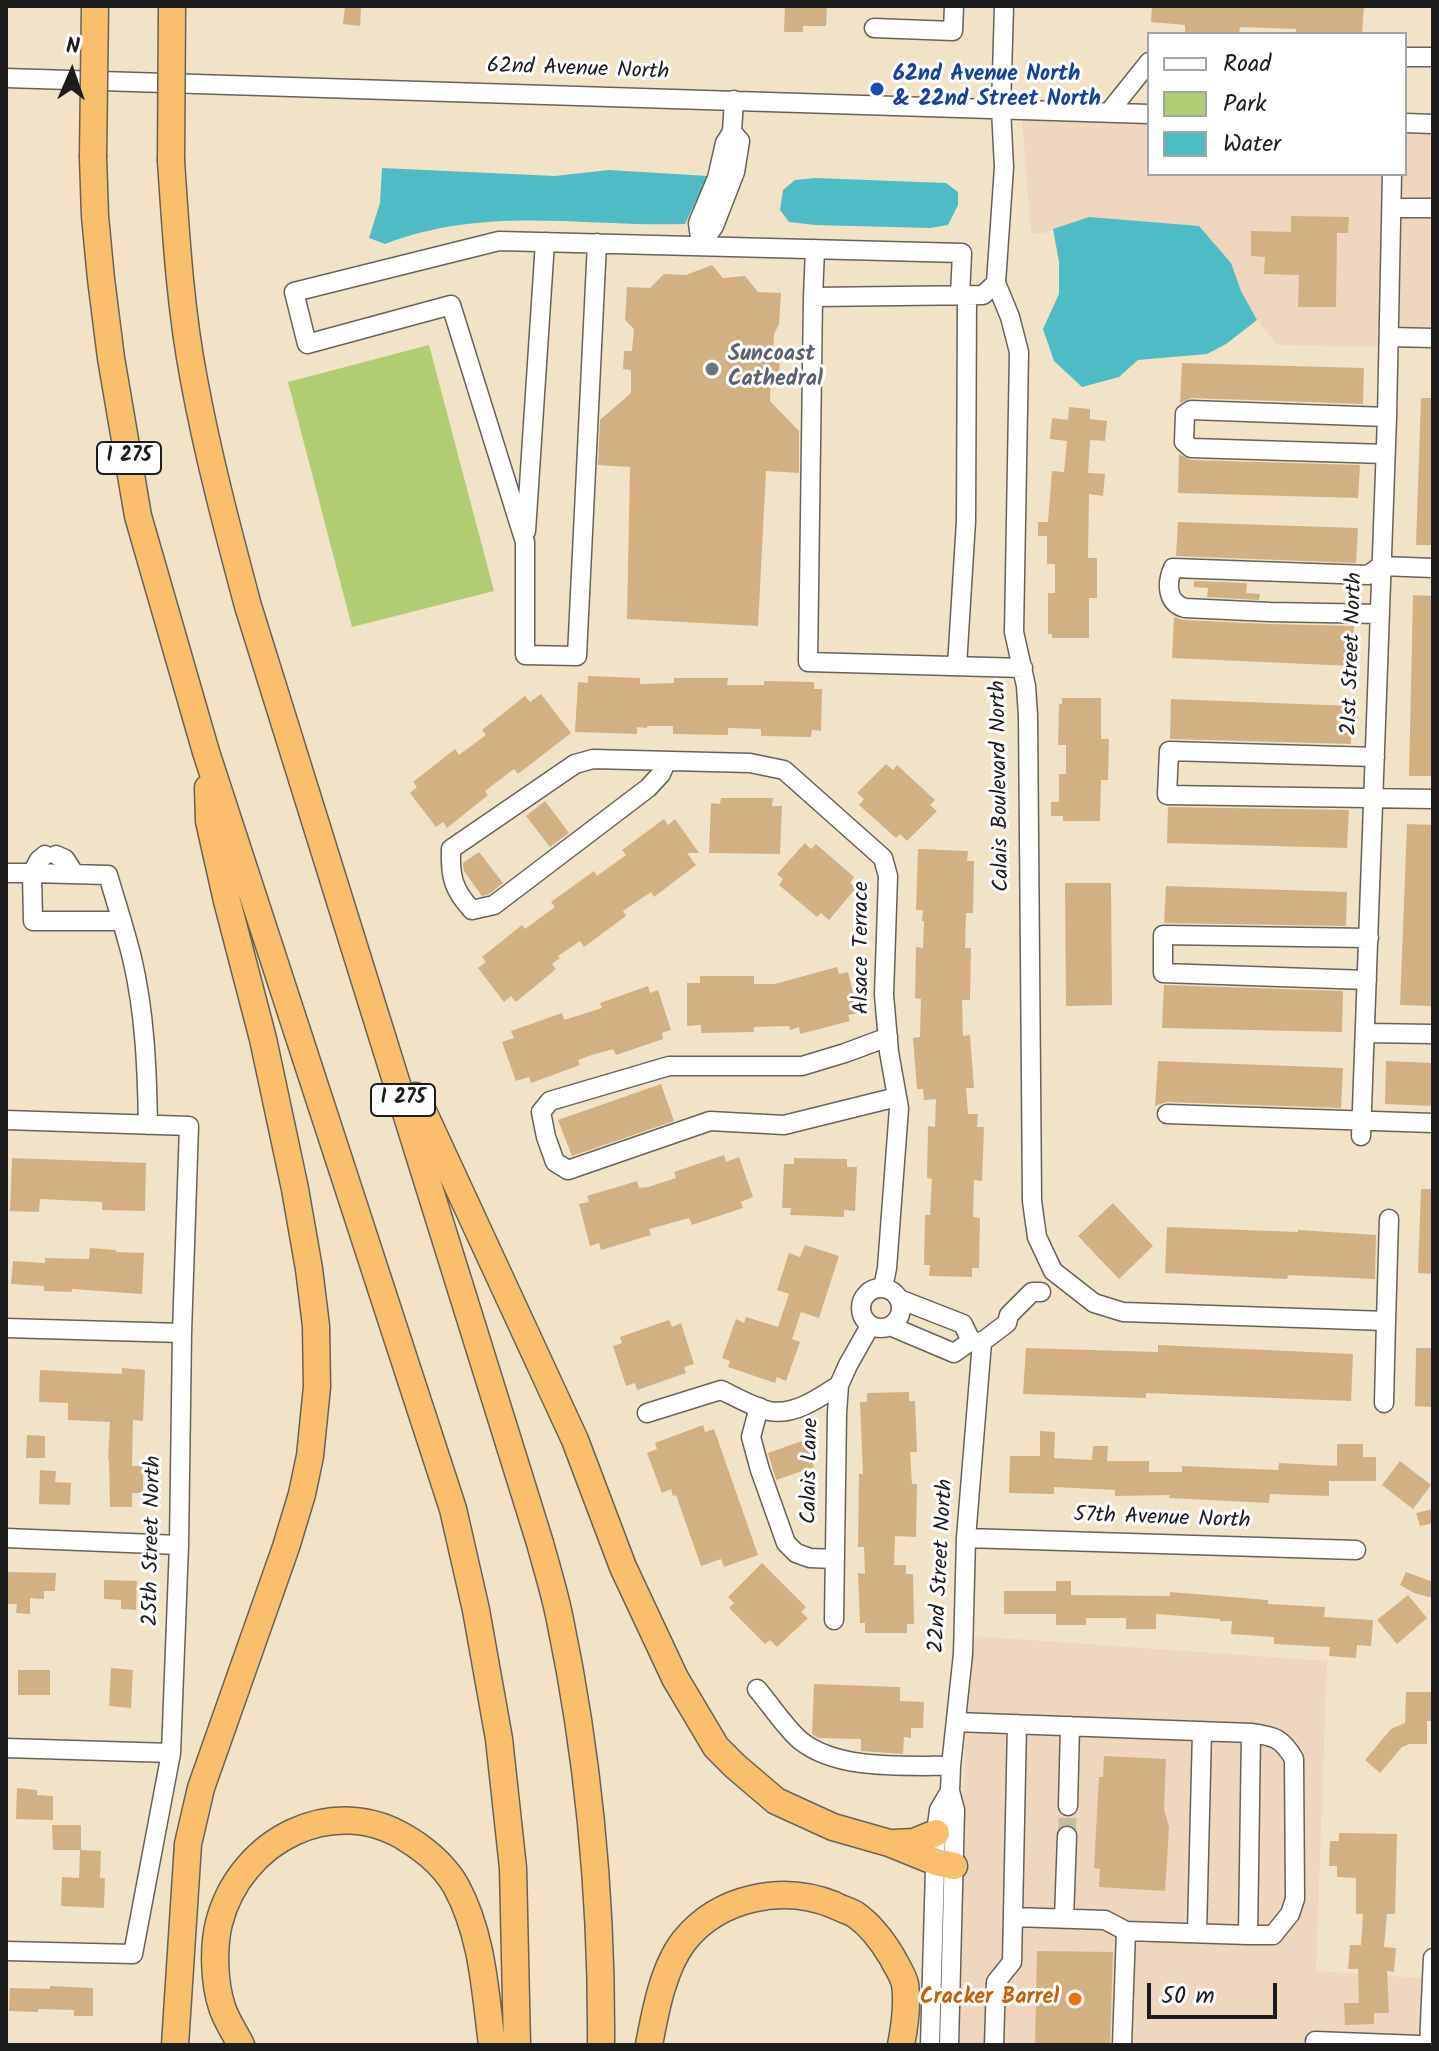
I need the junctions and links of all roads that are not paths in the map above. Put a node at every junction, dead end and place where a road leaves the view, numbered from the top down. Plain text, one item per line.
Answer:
1 (95, 6) edge
2 (172, 6) edge
3 (954, 6) edge
4 (1004, 6) edge
5 (874, 28) dead end
6 (1407, 57) edge
7 (1433, 57) edge
8 (1147, 64) edge
9 (6, 78) edge
10 (734, 100) junction
11 (1001, 109) junction
12 (1109, 112) junction
13 (1147, 114) edge
14 (1407, 123) edge
15 (1433, 124) edge
16 (1392, 176) edge
17 (1392, 208) junction
18 (1433, 208) edge
19 (545, 242) junction
20 (597, 243) junction
21 (701, 245) junction
22 (815, 249) junction
23 (996, 283) junction
24 (964, 296) junction
25 (813, 297) junction
26 (1389, 337) junction
27 (1433, 338) edge
28 (1387, 417) junction
29 (1385, 454) junction
30 (525, 542) junction
31 (1381, 566) junction
32 (1433, 568) edge
33 (1380, 614) junction
34 (957, 666) junction
35 (1023, 668) junction
36 (206, 752) junction
37 (1375, 757) junction
38 (666, 762) junction
39 (1373, 798) junction
40 (1433, 799) edge
41 (6, 873) edge
42 (32, 873) junction
43 (74, 873) junction
44 (122, 921) junction
45 (1369, 938) junction
46 (361, 963) junction
47 (1367, 980) junction
48 (1366, 1033) junction
49 (1433, 1034) edge
50 (888, 1037) junction
51 (897, 1097) junction
52 (1167, 1114) dead end
53 (6, 1120) edge
54 (1433, 1123) edge
55 (148, 1125) junction
56 (1362, 1128) junction
57 (1389, 1219) dead end
58 (1053, 1271) junction
59 (891, 1294) junction
60 (1386, 1321) junction
61 (870, 1326) junction
62 (890, 1326) junction
63 (6, 1328) edge
64 (182, 1333) junction
65 (977, 1342) junction
66 (839, 1385) junction
67 (1384, 1403) dead end
68 (759, 1407) junction
69 (647, 1413) dead end
70 (6, 1538) edge
71 (966, 1538) junction
72 (179, 1545) junction
73 (1356, 1550) dead end
74 (835, 1559) junction
75 (834, 1620) dead end
76 (757, 1689) dead end
77 (956, 1722) junction
78 (1017, 1724) junction
79 (1070, 1726) junction
80 (1202, 1731) junction
81 (1251, 1733) junction
82 (6, 1748) edge
83 (171, 1753) junction
84 (951, 1766) junction
85 (950, 1791) junction
86 (1068, 1806) tunnel mouth
87 (936, 1833) junction
88 (1067, 1836) tunnel mouth
89 (889, 1843) junction
90 (945, 1864) junction
91 (1013, 1917) junction
92 (1064, 1919) junction
93 (1126, 1931) junction
94 (1197, 1933) junction
95 (1248, 1935) junction
96 (6, 1951) edge
97 (1433, 1958) edge
98 (1315, 2041) dead end
99 (175, 2045) edge
100 (241, 2045) edge
101 (492, 2045) edge
102 (517, 2045) edge
103 (601, 2045) edge
104 (649, 2045) edge
105 (901, 2045) edge
106 (930, 2045) edge
107 (949, 2045) edge
108 (994, 2045) edge
109 (1122, 2045) edge
110 (1419, 2045) edge
111 (1429, 2045) edge

1 - 36 highway, I 275, bridge
2 - 46 highway, I 275, bridge
3 - 5 street
4 - 11 street
6 - 7 street
8 - 12 street
9 - 10 street, 62nd Avenue North
10 - 11 street, 62nd Avenue North
10 - 21 street
11 - 12 street, 62nd Avenue North
11 - 23 street, Calais Boulevard North
12 - 13 street, 62nd Avenue North
14 - 15 street
16 - 17 street, 21st Street North
17 - 18 street
17 - 26 street, 21st Street North
19 - 20 street
19 - 30 street
19 - 30 street
20 - 21 street
20 - 30 street
21 - 22 street
22 - 24 street
22 - 25 street
23 - 24 street
23 - 35 street, Calais Boulevard North
24 - 25 street
24 - 34 street
25 - 34 street
26 - 27 street
26 - 28 street, 21st Street North
28 - 29 street, 21st Street North
28 - 29 street
29 - 31 street, 21st Street North
31 - 32 street
31 - 33 street, 21st Street North
31 - 33 street
33 - 37 street, 21st Street North
34 - 35 street
35 - 58 street, Calais Boulevard North
36 - 99 highway
36 - 102 highway, I 275
37 - 39 street, 21st Street North
37 - 39 street
38 - 38 street, Alsace Terrace
38 - 50 street, Alsace Terrace
39 - 40 street
39 - 45 street, 21st Street North
41 - 42 street
42 - 43 street
42 - 43 street
42 - 44 street
43 - 44 street
44 - 55 street
45 - 47 street, 21st Street North
45 - 47 street
46 - 89 highway
46 - 103 highway, I 275
47 - 48 street, 21st Street North
48 - 49 street
48 - 56 street, 21st Street North
50 - 51 street, Alsace Terrace
50 - 51 street
51 - 59 street, Alsace Terrace
52 - 56 street
53 - 55 street
54 - 56 street
55 - 64 street, 25th Street North
57 - 60 street
58 - 60 street, Calais Boulevard North
58 - 65 street
59 - 61 street
59 - 62 street
59 - 65 street
60 - 67 street
61 - 62 street
61 - 66 street, Calais Lane
62 - 65 street
63 - 64 street
64 - 72 street, 25th Street North
65 - 71 street, 22nd Street North
66 - 68 street, Calais Lane
66 - 74 street, Calais Lane
68 - 69 street, Calais Lane
68 - 74 street, Calais Lane
70 - 72 street
71 - 73 street, 57th Avenue North
71 - 77 street, 22nd Street North
72 - 83 street, 25th Street North
74 - 75 street, Calais Lane
76 - 84 street
77 - 78 street
77 - 84 street, 22nd Street North
78 - 79 street
78 - 91 street
79 - 80 street
79 - 86 street
80 - 81 street
80 - 94 street
81 - 95 street
81 - 95 street
82 - 83 street
83 - 96 street, 25th Street North
84 - 85 street, 22nd Street North
85 - 87 street, 22nd Street North
85 - 90 street, 22nd Street North
87 - 89 highway
87 - 90 street, 22nd Street North
88 - 92 street
89 - 90 highway
90 - 106 street, 22nd Street North
90 - 107 street, 22nd Street North
91 - 92 street
91 - 108 street
92 - 93 street
93 - 94 street
93 - 109 street
94 - 95 street
97 - 111 street
98 - 110 street
100 - 101 highway
104 - 105 highway

